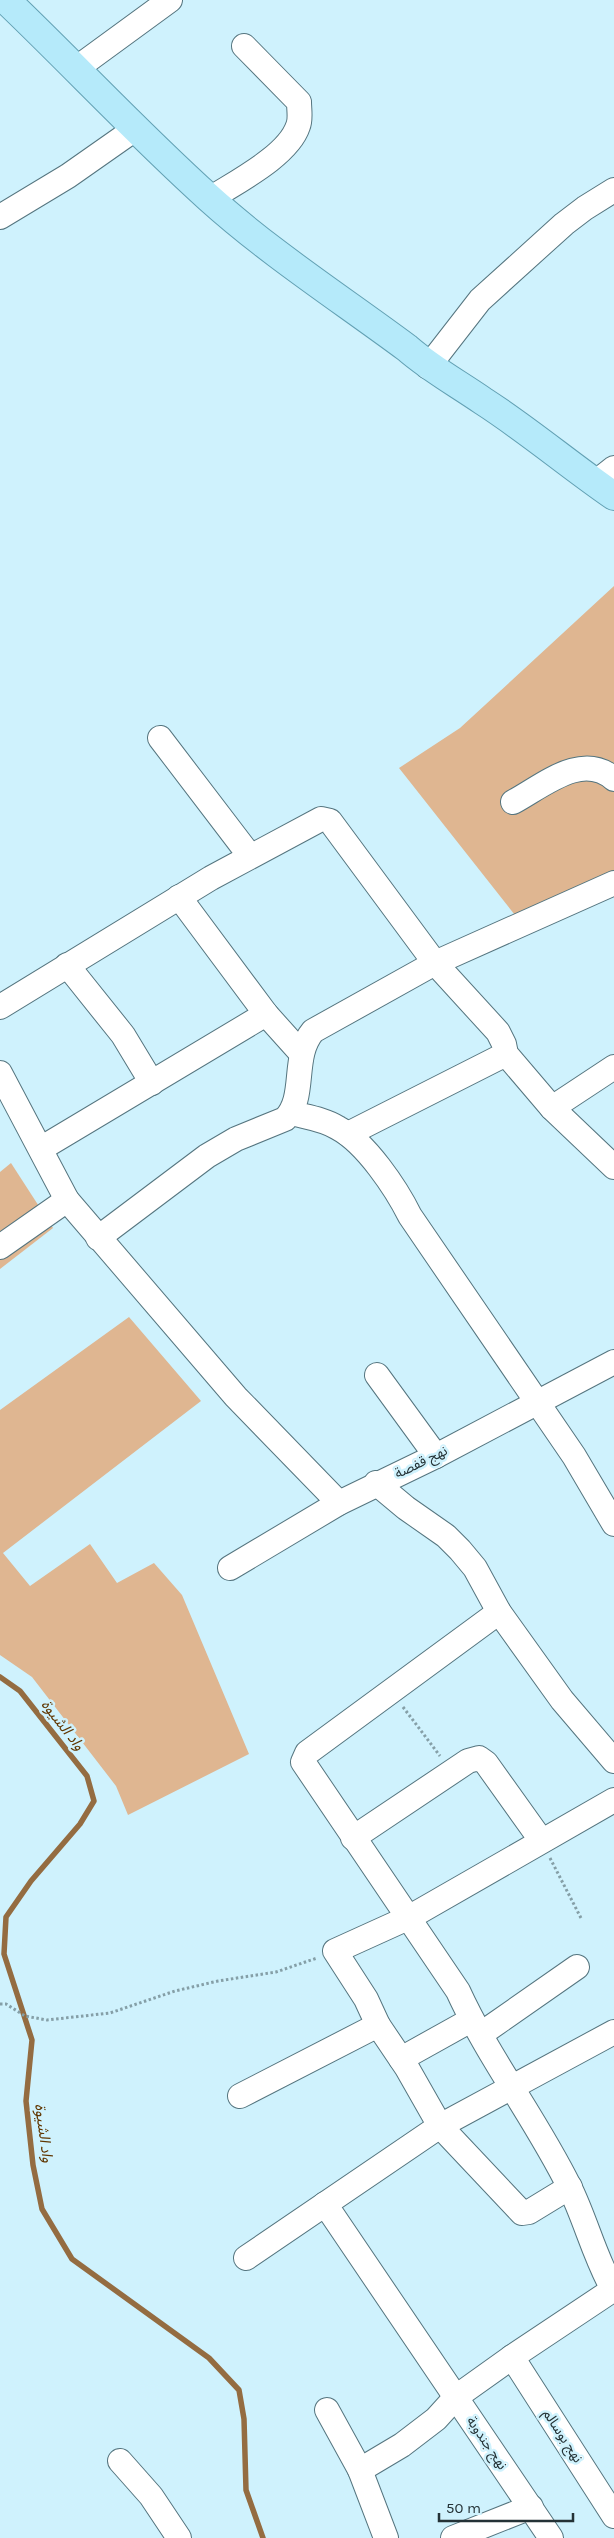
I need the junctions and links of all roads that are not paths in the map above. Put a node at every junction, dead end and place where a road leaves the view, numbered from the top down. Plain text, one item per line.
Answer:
1 (6, 0) edge
2 (170, 0) edge
3 (244, 46) dead end
4 (77, 68) junction
5 (135, 129) junction
6 (614, 190) edge
7 (210, 199) junction
8 (0, 217) edge
9 (428, 367) junction
10 (608, 482) edge
11 (160, 738) dead end
12 (614, 779) edge
13 (513, 802) dead end
14 (250, 856) junction
15 (614, 883) edge
16 (179, 897) junction
17 (435, 963) junction
18 (67, 965) junction
19 (0, 1007) edge
20 (266, 1014) junction
21 (301, 1053) junction
22 (506, 1054) junction
23 (614, 1067) edge
24 (0, 1073) edge
25 (152, 1083) junction
26 (552, 1108) junction
27 (291, 1114) junction
28 (348, 1134) junction
29 (42, 1148) junction
30 (614, 1167) edge
31 (67, 1200) junction
32 (98, 1238) junction
33 (0, 1247) edge
34 (614, 1362) edge
35 (377, 1375) dead end
36 (538, 1402) junction
37 (436, 1456) junction
38 (376, 1483) junction
39 (339, 1503) junction
40 (611, 1513) edge
41 (230, 1568) dead end
42 (499, 1612) junction
43 (614, 1761) edge
44 (614, 1800) edge
45 (353, 1838) junction
46 (541, 1840) junction
47 (410, 1917) junction
48 (577, 1967) dead end
49 (378, 2025) junction
50 (476, 2027) junction
51 (614, 2032) edge
52 (401, 2059) junction
53 (514, 2088) junction
54 (240, 2096) dead end
55 (440, 2126) junction
56 (570, 2187) junction
57 (325, 2204) junction
58 (246, 2258) dead end
59 (614, 2290) edge
60 (512, 2356) junction
61 (456, 2397) junction
62 (327, 2410) dead end
63 (120, 2461) dead end
64 (360, 2470) junction
65 (531, 2507) junction
66 (614, 2516) edge
67 (179, 2538) edge
68 (386, 2538) edge
69 (453, 2538) edge
70 (551, 2538) edge

1 - 4 main road
2 - 4 street
3 - 7 street
4 - 5 main road
5 - 7 main road
5 - 8 street
6 - 9 street
7 - 9 main road
9 - 10 main road
11 - 14 street
12 - 13 street
14 - 16 street
14 - 17 street
15 - 17 street
16 - 18 street
16 - 20 street
17 - 21 street
17 - 22 street
18 - 19 street
18 - 25 street
20 - 21 street
20 - 25 street
21 - 27 street
22 - 26 street
22 - 28 street
23 - 26 street
24 - 29 street
25 - 29 street
26 - 30 street
27 - 28 street
27 - 32 street
28 - 36 street
29 - 31 street
31 - 32 street
31 - 33 street
32 - 39 street
34 - 36 street, نهج قفصة
35 - 37 street
36 - 37 street, نهج قفصة
36 - 40 street
37 - 38 street, نهج قفصة
38 - 39 street, نهج قفصة
38 - 42 street
39 - 41 street, نهج قفصة
42 - 43 street
42 - 45 street
44 - 46 street
45 - 46 street
45 - 47 street
46 - 47 street
47 - 49 street
47 - 50 street
48 - 50 street
49 - 52 street
49 - 54 street
50 - 52 street
50 - 53 street
51 - 53 street
52 - 55 street
53 - 55 street
53 - 56 street
55 - 56 street
55 - 57 street
56 - 59 street
57 - 58 street
57 - 61 street, نهج جندوبة
59 - 60 street
60 - 61 street
60 - 66 street, نهج بوسالم
61 - 64 street
61 - 65 street, نهج جندوبة
62 - 64 street
63 - 67 street
64 - 68 street
65 - 69 street
65 - 70 street, نهج جندوبة

